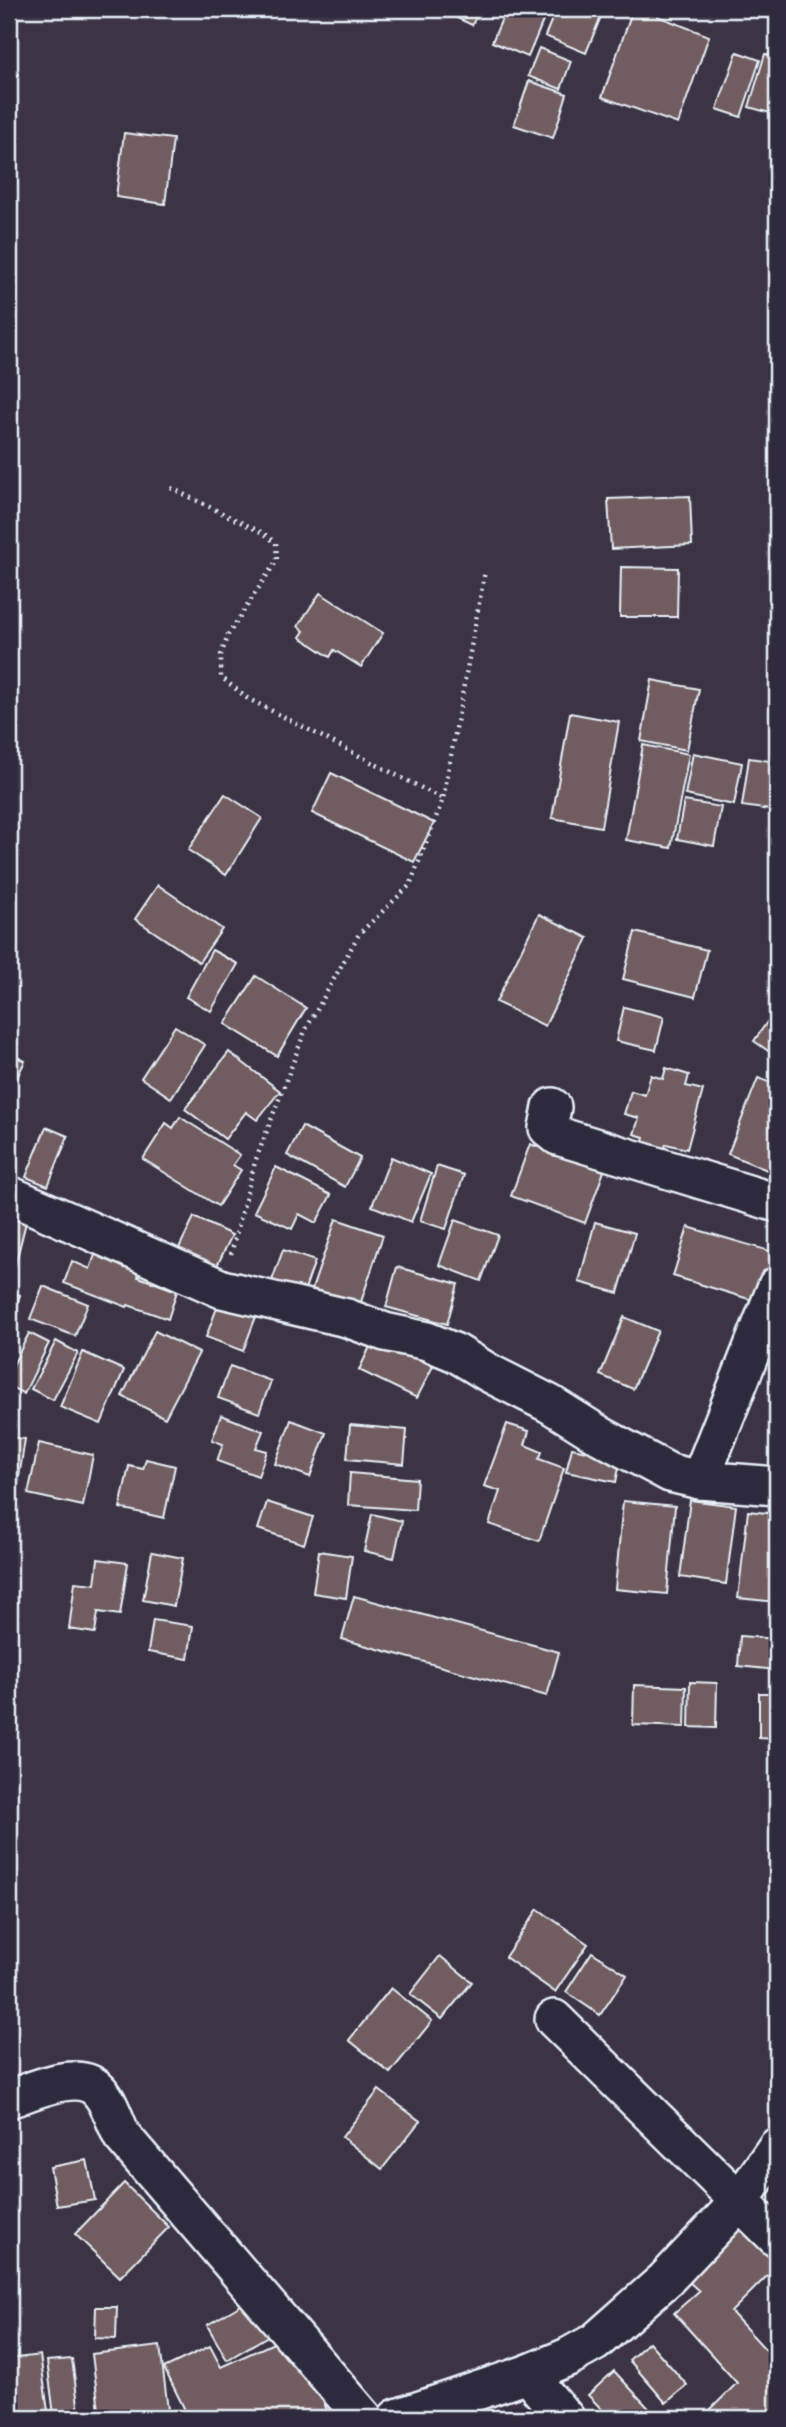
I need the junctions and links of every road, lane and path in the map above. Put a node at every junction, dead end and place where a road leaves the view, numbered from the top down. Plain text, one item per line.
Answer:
1 (172, 488) dead end
2 (485, 571) dead end
3 (443, 799) junction
4 (552, 1107) dead end
5 (9, 1195) edge
6 (777, 1203) edge
7 (777, 1286) edge
8 (222, 1289) junction
9 (700, 1480) junction
10 (777, 1486) edge
11 (554, 2020) dead end
12 (9, 2099) edge
13 (777, 2147) edge
14 (739, 2202) junction
15 (777, 2238) edge
16 (527, 2374) junction
17 (364, 2418) edge
18 (397, 2418) edge
19 (565, 2418) edge

1 - 3 path
2 - 3 path
3 - 8 path
4 - 6 street
5 - 8 street
7 - 9 street
8 - 9 street
9 - 10 street
11 - 14 street
12 - 17 street
13 - 14 street
14 - 15 street
14 - 16 street
16 - 18 street
16 - 19 street

